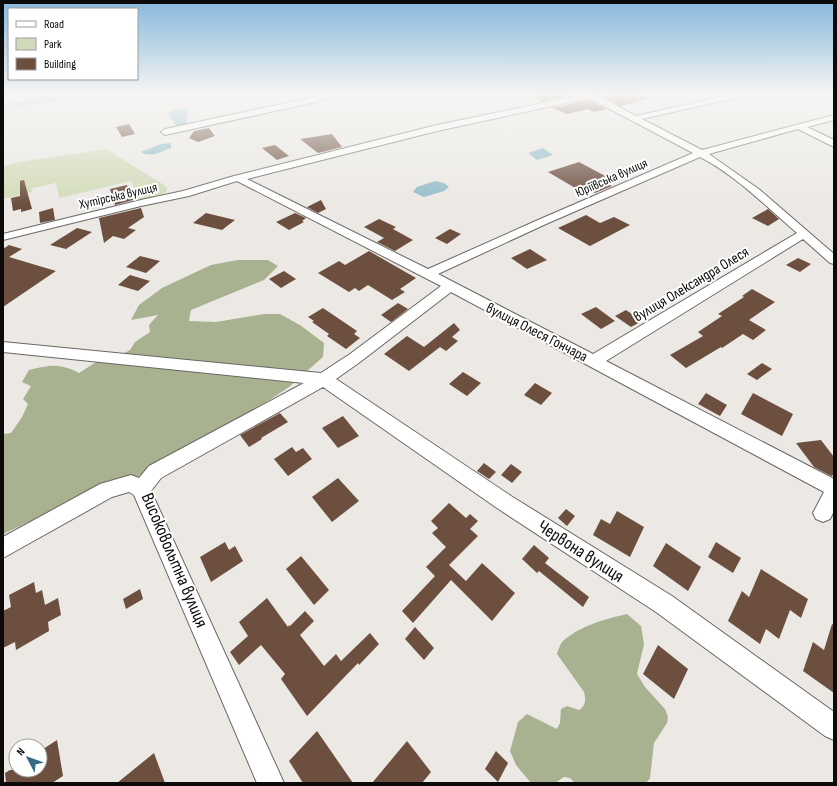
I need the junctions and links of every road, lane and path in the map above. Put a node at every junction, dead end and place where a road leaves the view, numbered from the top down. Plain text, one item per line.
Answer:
1 (422, 132) edge
2 (658, 132) edge
3 (778, 132) edge
4 (811, 132) edge
5 (834, 144) edge
6 (701, 153) junction
7 (238, 178) junction
8 (804, 234) junction
9 (3, 237) edge
10 (834, 260) edge
11 (428, 274) junction
12 (449, 287) junction
13 (3, 347) edge
14 (594, 361) junction
15 (324, 379) junction
16 (141, 489) junction
17 (834, 490) edge
18 (823, 514) dead end
19 (3, 548) edge
20 (834, 727) edge
21 (271, 783) edge

1 - 7 street, Хутірська вулиця
2 - 6 street
3 - 6 street, Юріївська вулиця
4 - 5 street
6 - 8 street
6 - 11 street, Юріївська вулиця
7 - 9 street, Хутірська вулиця
7 - 11 street, вулиця Олеся Гончара
8 - 10 street
8 - 14 street, вулиця Олександра Олеся
11 - 12 street, вулиця Олеся Гончара
12 - 14 street, вулиця Олеся Гончара
12 - 15 street, Високовольтна вулиця
13 - 15 street
14 - 17 street, вулиця Олеся Гончара
15 - 16 street, Високовольтна вулиця
15 - 20 street, Червона вулиця
16 - 19 street
16 - 21 street, Високовольтна вулиця
17 - 18 street

